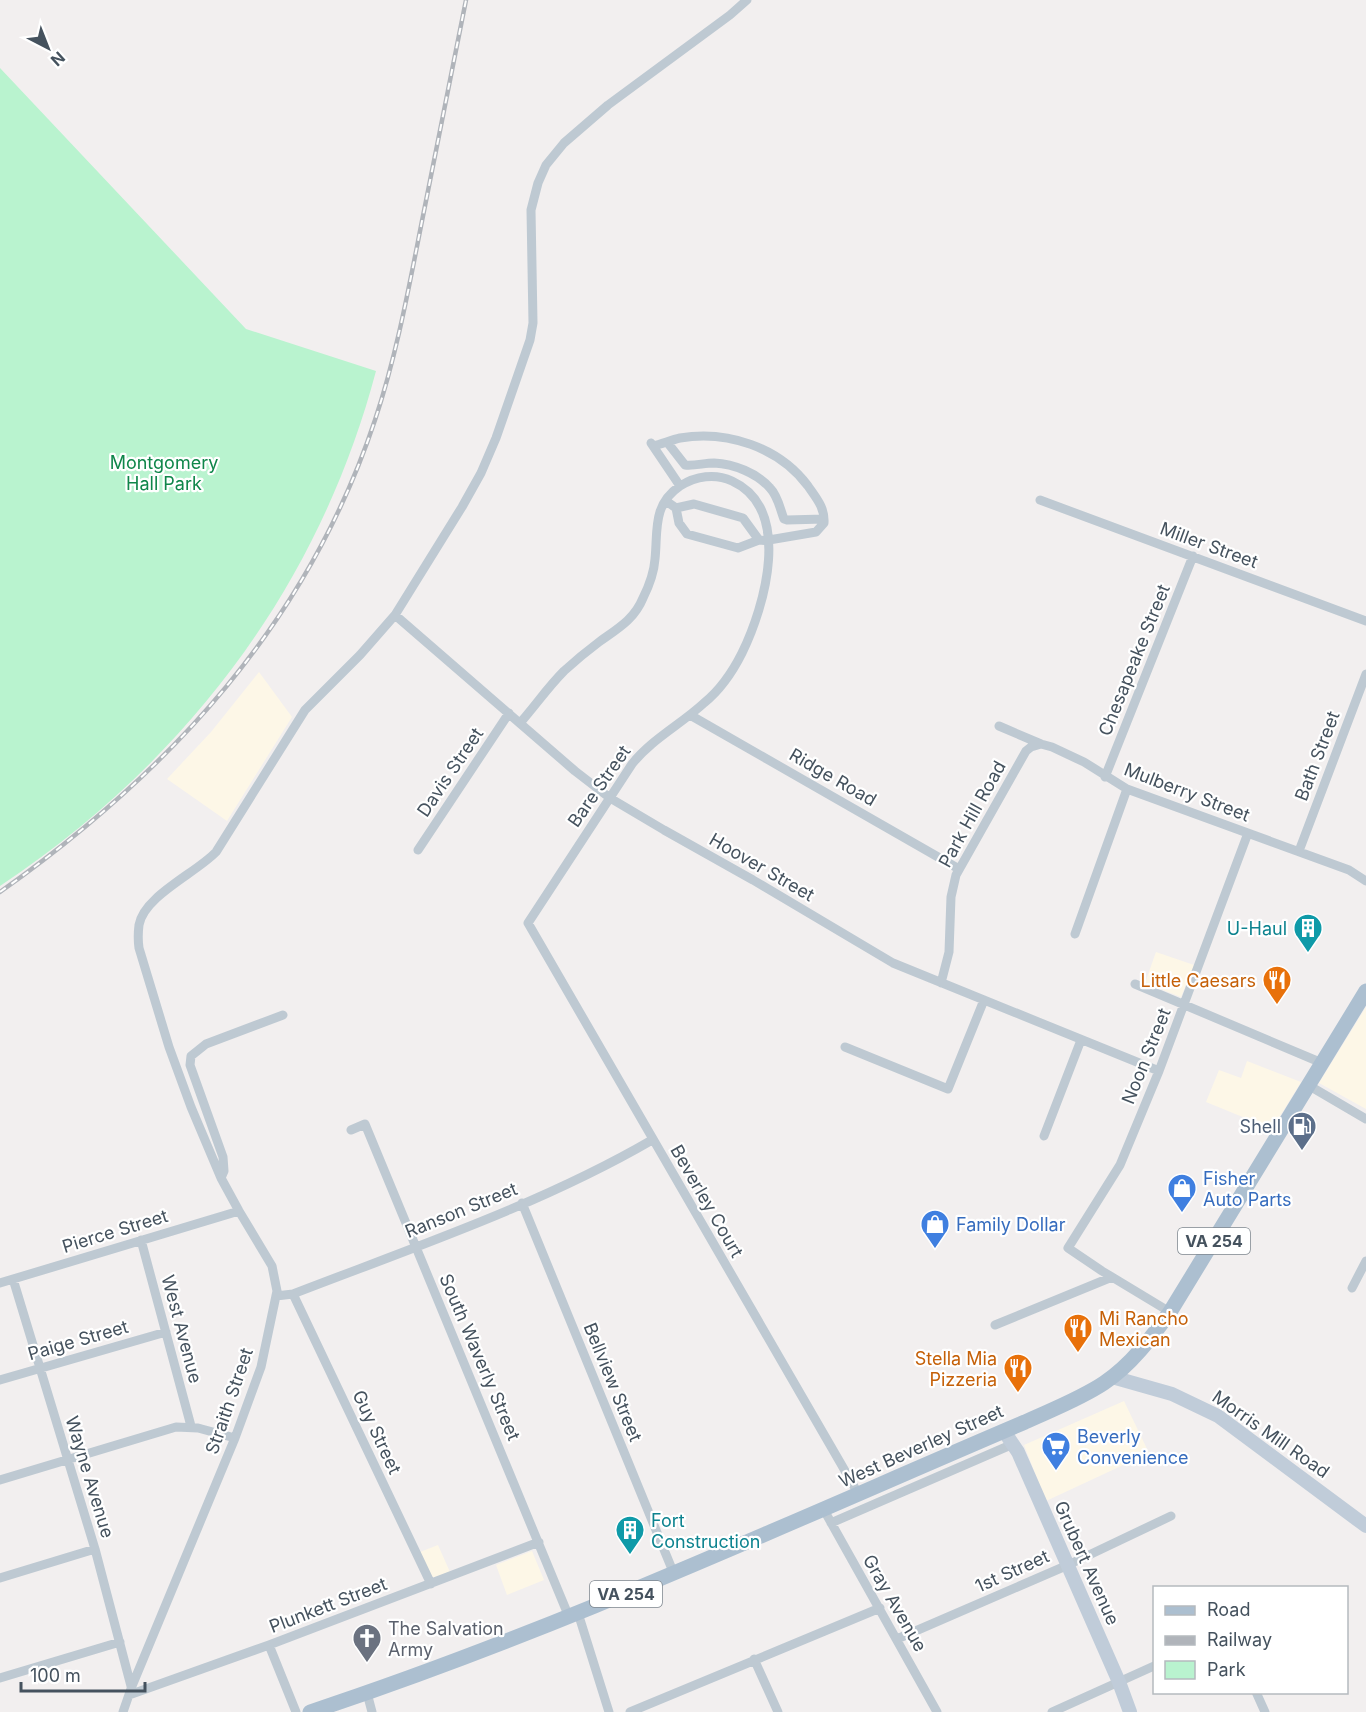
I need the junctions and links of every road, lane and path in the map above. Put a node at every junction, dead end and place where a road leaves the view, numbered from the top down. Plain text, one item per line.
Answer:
1 (747, 0) edge
2 (667, 442) junction
3 (680, 486) junction
4 (1040, 500) dead end
5 (666, 501) junction
6 (676, 508) junction
7 (824, 519) junction
8 (766, 540) junction
9 (1193, 556) junction
10 (395, 615) junction
11 (1366, 621) edge
12 (1366, 674) edge
13 (509, 713) junction
14 (690, 714) junction
15 (520, 723) junction
16 (999, 726) dead end
17 (1041, 744) junction
18 (1105, 777) junction
19 (1127, 789) junction
20 (610, 798) junction
21 (1248, 833) junction
22 (418, 850) dead end
23 (1299, 851) junction
24 (959, 869) junction
25 (1366, 881) edge
26 (528, 923) joint
27 (1075, 934) dead end
28 (941, 983) junction
29 (1135, 984) dead end
30 (1366, 991) edge
31 (984, 1000) junction
32 (1184, 1004) junction
33 (283, 1015) dead end
34 (1081, 1040) junction
35 (845, 1047) dead end
36 (1322, 1063) junction
37 (1159, 1071) junction
38 (1308, 1084) junction
39 (1366, 1119) edge
40 (351, 1130) dead end
41 (1044, 1136) dead end
42 (652, 1140) junction
43 (221, 1178) junction
44 (522, 1203) junction
45 (239, 1211) junction
46 (141, 1240) junction
47 (416, 1246) junction
48 (1366, 1261) edge
49 (1112, 1277) junction
50 (13, 1279) junction
51 (0, 1283) edge
52 (1352, 1288) dead end
53 (293, 1294) junction
54 (276, 1296) junction
55 (1170, 1312) junction
56 (995, 1325) dead end
57 (166, 1332) junction
58 (40, 1368) junction
59 (1112, 1377) junction
60 (0, 1380) edge
61 (191, 1426) junction
62 (235, 1438) junction
63 (1008, 1438) junction
64 (68, 1460) junction
65 (0, 1480) edge
66 (859, 1495) junction
67 (828, 1516) junction
68 (1171, 1516) dead end
69 (1366, 1526) edge
70 (539, 1542) junction
71 (95, 1550) junction
72 (1068, 1564) junction
73 (674, 1574) junction
74 (0, 1578) edge
75 (431, 1584) junction
76 (879, 1608) junction
77 (573, 1615) junction
78 (897, 1639) junction
79 (120, 1642) junction
80 (269, 1645) junction
81 (754, 1659) junction
82 (1153, 1667) edge
83 (0, 1678) edge
84 (1119, 1682) junction
85 (130, 1691) junction
86 (367, 1693) junction
87 (1257, 1694) edge
88 (123, 1712) edge
89 (296, 1712) edge
90 (310, 1712) edge
91 (372, 1712) edge
92 (609, 1712) edge
93 (630, 1712) edge
94 (778, 1712) edge
95 (936, 1712) edge
96 (1052, 1712) edge
97 (1130, 1712) edge
98 (1265, 1712) edge

1 - 10 street
2 - 3 street
2 - 7 street
2 - 7 street
3 - 5 street
3 - 8 street, Bare Street
4 - 9 street, Miller Street
5 - 6 street
5 - 15 street
6 - 8 street
6 - 8 street
7 - 8 street
8 - 14 street, Bare Street
9 - 11 street, Miller Street
9 - 18 street, Chesapeake Street
10 - 13 street, Hoover Street
10 - 43 street, Straith Street
12 - 23 street, Bath Street
13 - 15 street, Hoover Street
13 - 22 street, Davis Street
14 - 20 street, Bare Street
14 - 24 street, Ridge Road
15 - 20 street, Hoover Street
16 - 17 street, Mulberry Street
17 - 18 street, Mulberry Street
17 - 24 street, Park Hill Road
18 - 19 street, Mulberry Street
19 - 21 street, Mulberry Street
19 - 27 street
20 - 26 street, Bare Street
20 - 28 street, Hoover Street
21 - 23 street, Mulberry Street
21 - 32 street, Noon Street
23 - 25 street, Mulberry Street
24 - 28 street, Park Hill Road
26 - 42 street, Beverley Court
28 - 31 street, Hoover Street
29 - 32 street
30 - 36 main road, West Beverley Street / VA 254
31 - 34 street, Hoover Street
31 - 35 street
32 - 36 street
32 - 37 street, Noon Street
33 - 43 street
34 - 37 street, Hoover Street
34 - 41 street
36 - 38 main road, West Beverley Street / VA 254
37 - 49 street, Noon Street
38 - 39 street
38 - 55 main road, West Beverley Street / VA 254
40 - 47 street, South Waverly Street
42 - 44 street, Ranson Street
42 - 66 street, Beverley Court
43 - 45 street, Straith Street
44 - 47 street, Ranson Street
44 - 73 street, Bellview Street
45 - 46 street, Pierce Street
45 - 54 street, Straith Street
46 - 50 street, Pierce Street
46 - 57 street, West Avenue
47 - 53 street, Ranson Street
47 - 70 street, South Waverly Street
48 - 52 street
49 - 55 street
49 - 56 street
50 - 51 street, Pierce Street
50 - 58 street, Wayne Avenue
53 - 54 street, Ranson Street
53 - 75 street, Guy Street
54 - 62 street, Straith Street
55 - 59 main road, West Beverley Street / VA 254
57 - 58 street, Paige Street
57 - 61 street, West Avenue
58 - 60 street, Paige Street
58 - 64 street, Wayne Avenue
59 - 63 main road, West Beverley Street / VA 254
59 - 69 street, Morris Mill Road
61 - 62 street
61 - 64 street
62 - 85 street, Straith Street
63 - 66 main road, West Beverley Street / VA 254
63 - 67 street, West Beverley Street
63 - 72 street, Grubert Avenue
64 - 65 street
64 - 71 street, Wayne Avenue
66 - 67 main road, West Beverley Street / VA 254
67 - 73 main road, West Beverley Street / VA 254
67 - 76 street, Gray Avenue
68 - 72 street, 1st Street
70 - 75 street, Plunkett Street
70 - 77 street, South Waverly Street
71 - 74 street
71 - 79 street, Wayne Avenue
72 - 78 street, 1st Street
72 - 84 street, Grubert Avenue
73 - 77 main road, West Beverley Street / VA 254
75 - 80 street, Plunkett Street
76 - 78 street, Gray Avenue
76 - 81 street
77 - 86 main road, West Beverley Street / VA 254
77 - 92 street, South Waverly Street
78 - 95 street, Gray Avenue
79 - 83 street
79 - 85 street, Wayne Avenue
80 - 85 street, Plunkett Street
80 - 89 street
81 - 93 street
81 - 94 street
82 - 84 street
84 - 96 street
84 - 97 street, Grubert Avenue
85 - 88 street, Straith Street
86 - 90 main road, West Beverley Street / VA 254
86 - 91 street
87 - 98 street

